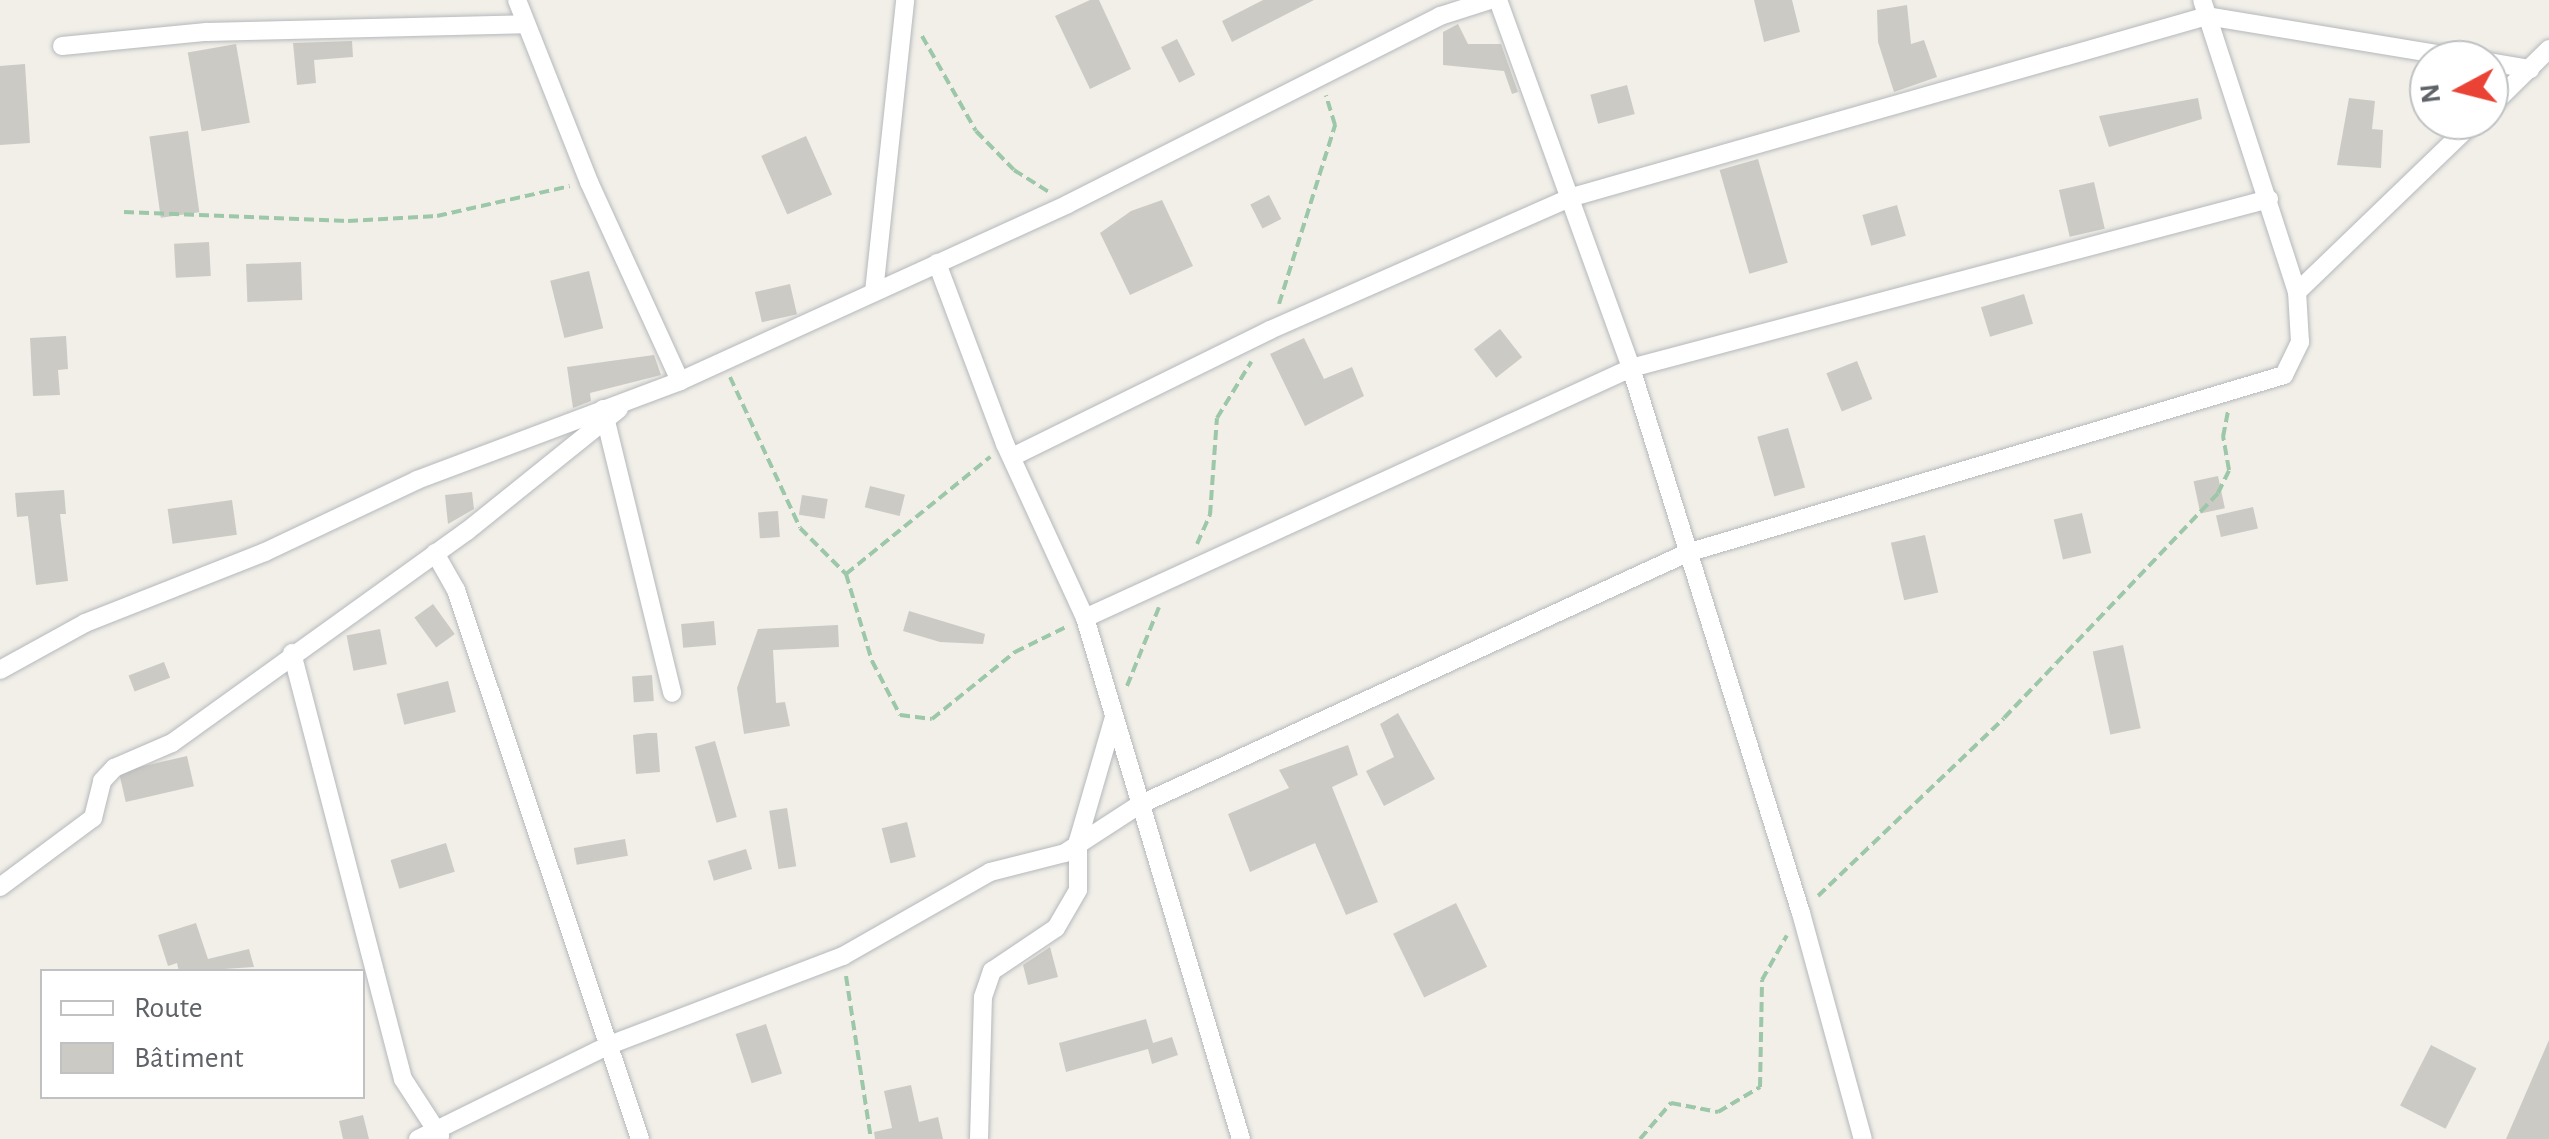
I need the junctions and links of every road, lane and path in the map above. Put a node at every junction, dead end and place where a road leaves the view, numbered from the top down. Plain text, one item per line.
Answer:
1 (517, 0) edge
2 (904, 0) edge
3 (1490, 0) edge
4 (1498, 0) edge
5 (1464, 4) edge
6 (2204, 8) edge
7 (525, 24) junction
8 (922, 35) dead end
9 (62, 46) dead end
10 (2409, 47) edge
11 (2549, 49) edge
12 (2509, 65) edge
13 (2530, 69) junction
14 (1308, 78) junction
15 (2509, 89) edge
16 (2455, 140) edge
17 (590, 182) junction
18 (1570, 198) junction
19 (2269, 199) junction
20 (1068, 204) junction
21 (124, 212) dead end
22 (937, 263) junction
23 (874, 292) junction
24 (2297, 292) junction
25 (1270, 330) junction
26 (1252, 359) dead end
27 (722, 360) junction
28 (1631, 368) junction
29 (680, 380) junction
30 (2256, 388) junction
31 (605, 414) junction
32 (1008, 450) junction
33 (435, 553) junction
34 (1687, 553) junction
35 (846, 574) junction
36 (1172, 576) junction
37 (1085, 618) junction
38 (292, 653) junction
39 (0, 670) edge
40 (672, 693) dead end
41 (1115, 716) junction
42 (1138, 804) junction
43 (1078, 841) junction
44 (0, 887) edge
45 (1801, 912) junction
46 (843, 956) junction
47 (607, 1046) junction
48 (440, 1134) edge
49 (418, 1139) edge
50 (640, 1139) edge
51 (871, 1139) edge
52 (980, 1139) edge
53 (1240, 1139) edge
54 (1640, 1139) edge
55 (1864, 1139) edge

1 - 7 street
2 - 23 street
3 - 5 street
4 - 18 street
5 - 14 street
6 - 10 street
6 - 18 street
6 - 19 street
7 - 9 street
7 - 17 street
8 - 20 path
11 - 13 street
12 - 13 street
13 - 15 street
14 - 20 street
14 - 25 path
16 - 24 street
17 - 21 path
17 - 29 street
18 - 25 street
18 - 28 street
19 - 24 street
19 - 28 street
20 - 22 street
22 - 23 street
22 - 32 street
23 - 27 street
24 - 30 street
25 - 32 street
26 - 36 path
27 - 29 street
27 - 35 path
28 - 34 street
28 - 36 street
29 - 31 street
30 - 34 street
30 - 45 path
31 - 33 street
31 - 39 street
31 - 40 street
32 - 35 path
32 - 37 street
33 - 38 street
33 - 47 street
34 - 42 street
34 - 45 street
35 - 37 path
36 - 37 street
36 - 41 path
37 - 41 street
38 - 44 street
38 - 48 street
41 - 42 street
41 - 43 street
42 - 43 street
42 - 53 street
43 - 46 street
43 - 52 street
45 - 54 path
45 - 55 street
46 - 47 street
46 - 51 path
47 - 48 street
47 - 50 street
48 - 49 street

